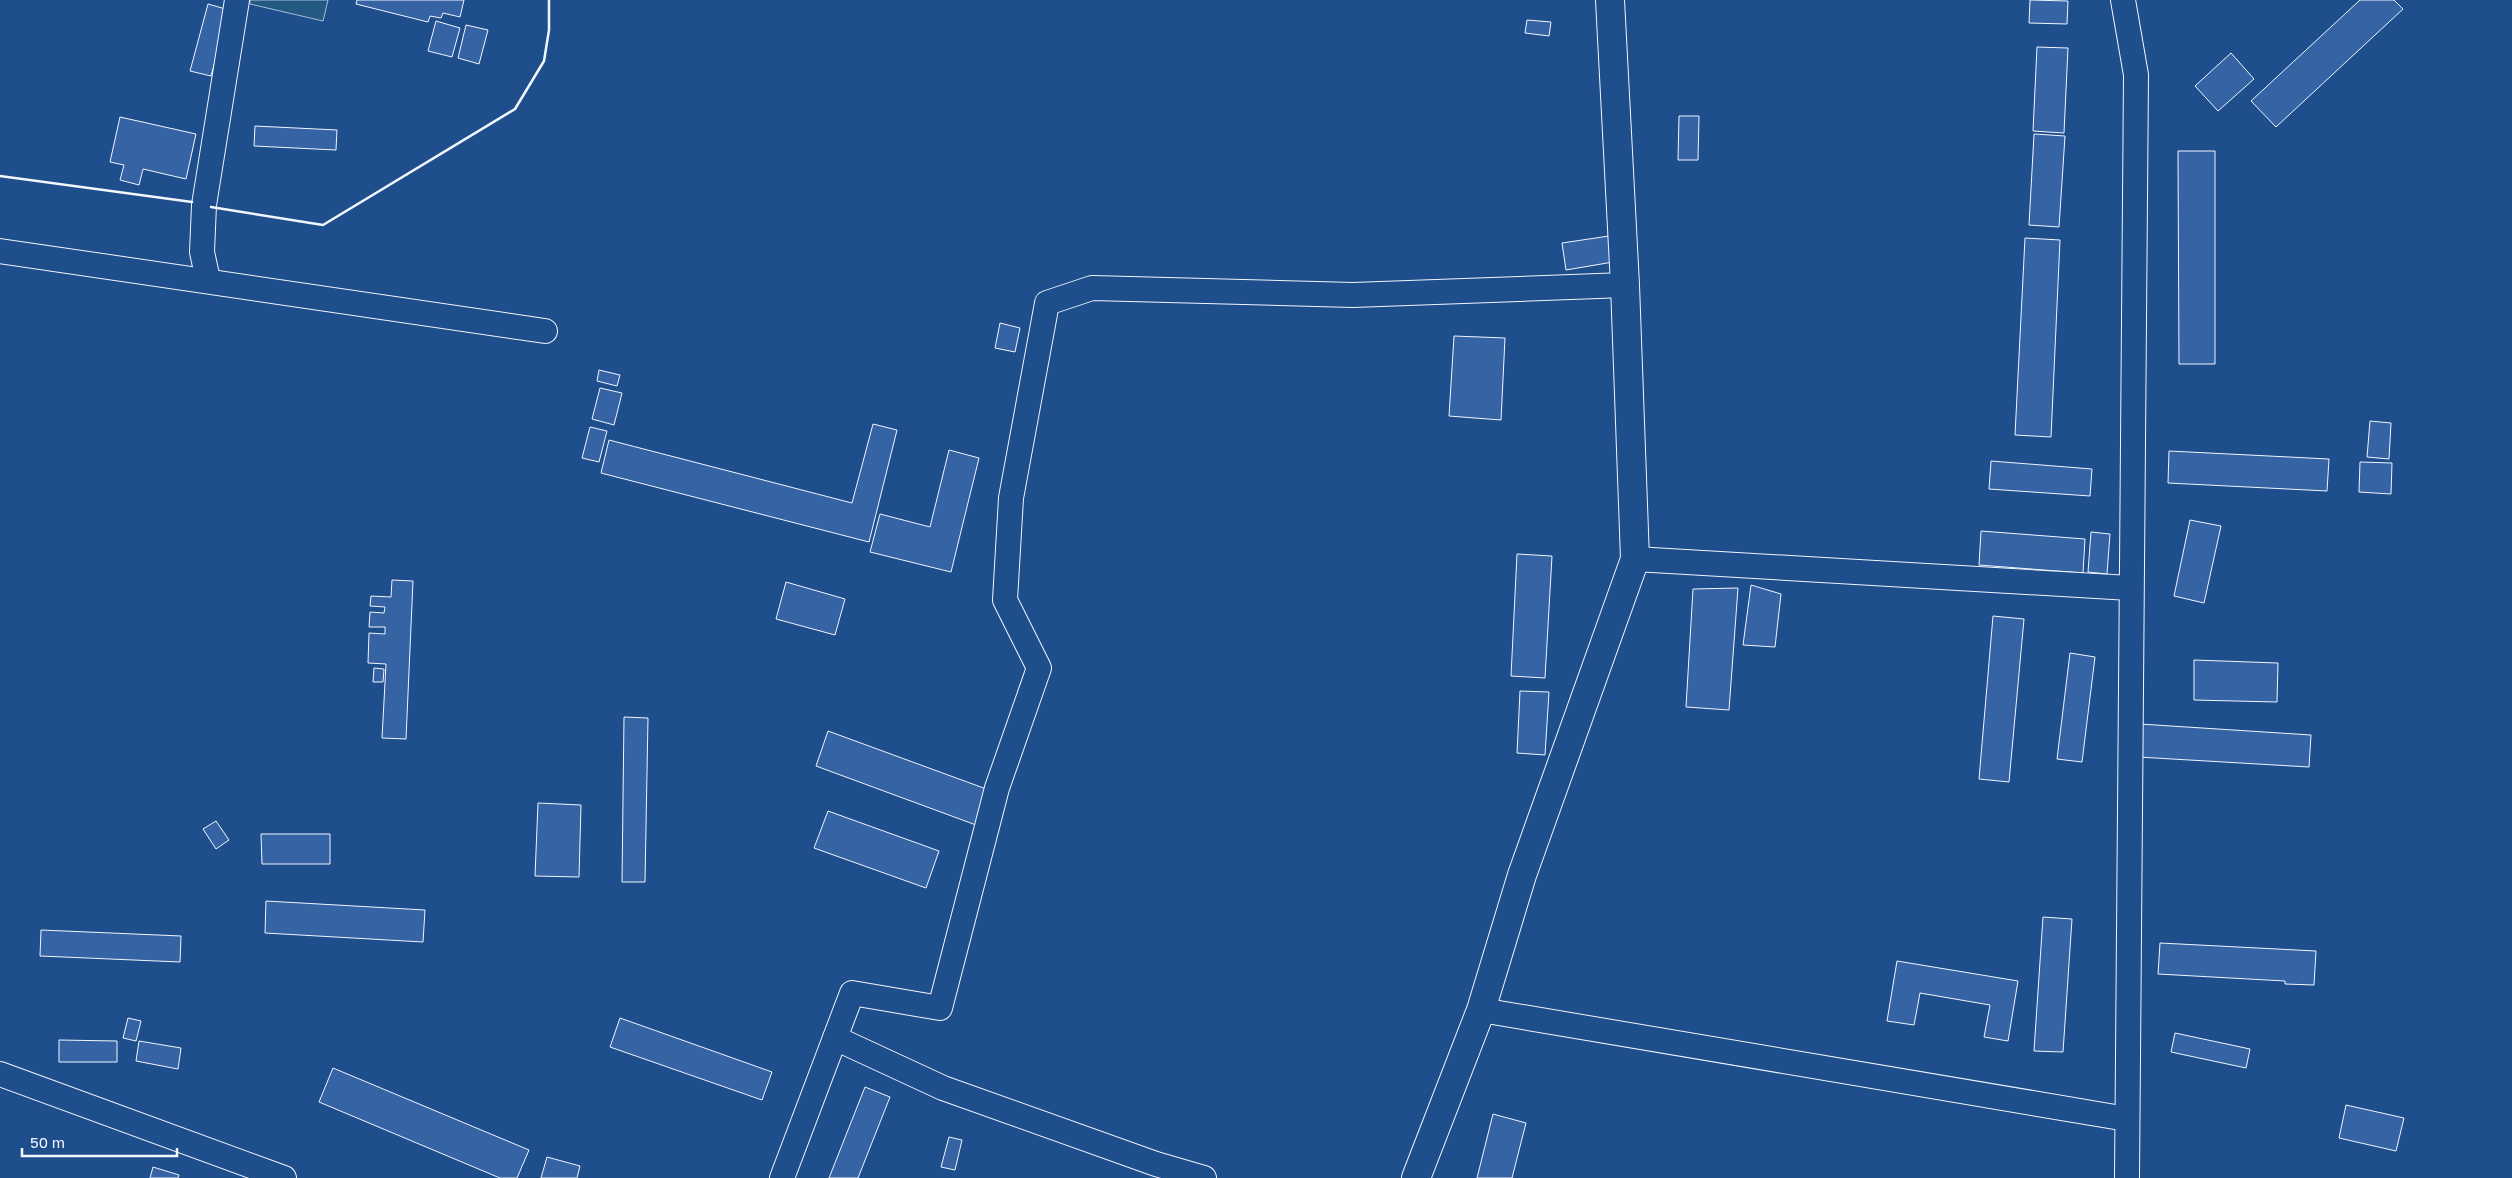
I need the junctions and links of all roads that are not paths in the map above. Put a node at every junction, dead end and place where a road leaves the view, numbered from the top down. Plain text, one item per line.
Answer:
1 (237, 0) edge
2 (1610, 0) edge
3 (2123, 0) edge
4 (0, 250) edge
5 (208, 280) junction
6 (1625, 285) junction
7 (545, 331) dead end
8 (1636, 559) junction
9 (2130, 588) junction
10 (1481, 1010) junction
11 (835, 1038) junction
12 (0, 1074) edge
13 (2127, 1119) junction
14 (284, 1178) edge
15 (782, 1178) edge
16 (1204, 1178) edge
17 (1416, 1178) edge
18 (2126, 1178) edge

1 - 5 street
2 - 6 main road
3 - 9 street
4 - 5 street
5 - 7 street
6 - 8 main road
6 - 11 street
8 - 9 street
8 - 10 main road
9 - 13 street
10 - 13 street
10 - 17 main road
11 - 15 street
11 - 16 street
12 - 14 street
13 - 18 street

